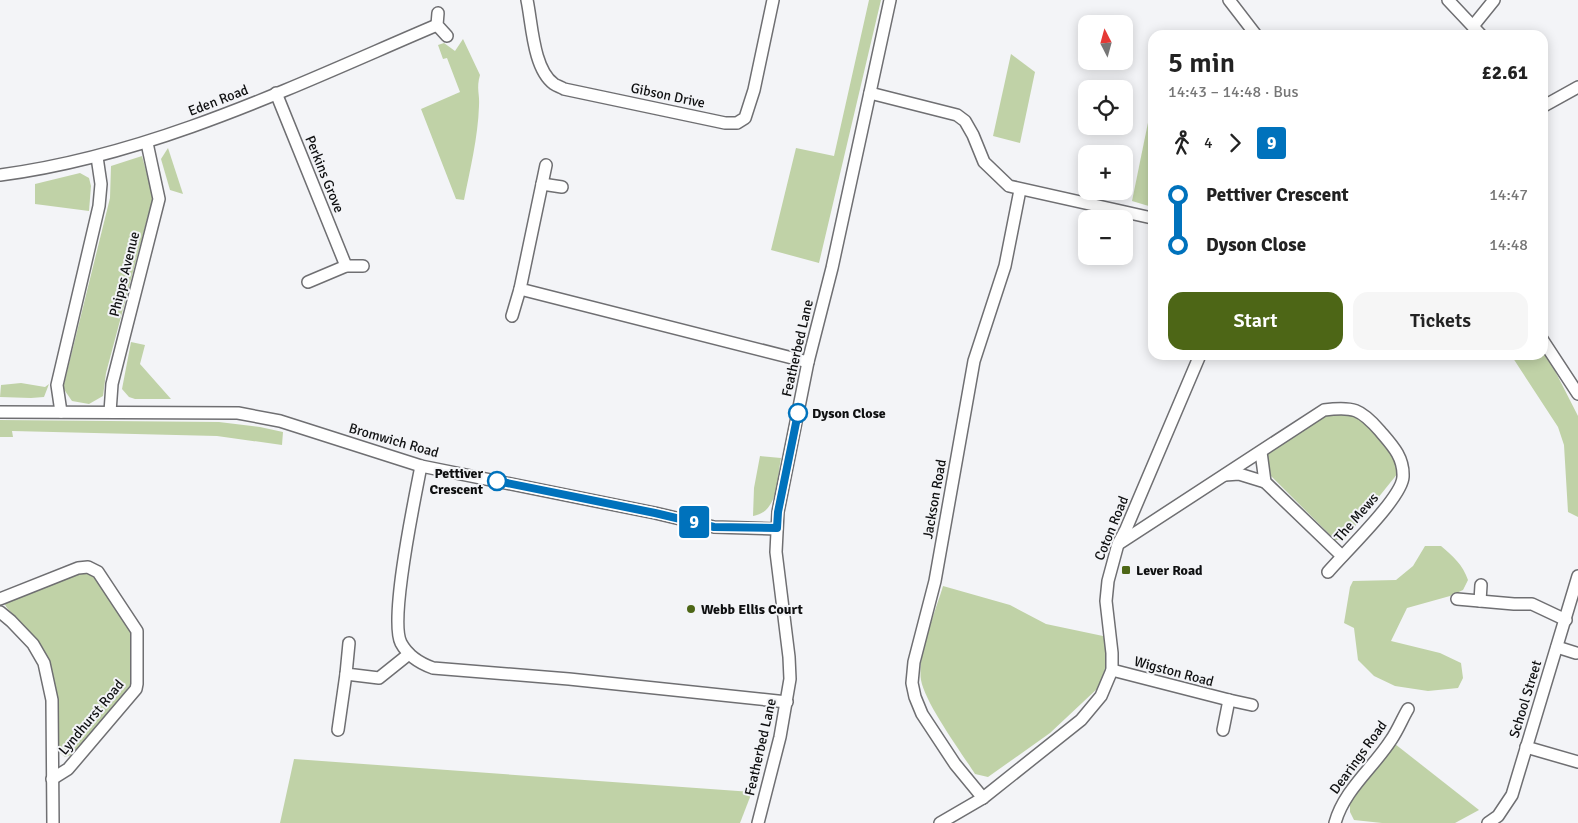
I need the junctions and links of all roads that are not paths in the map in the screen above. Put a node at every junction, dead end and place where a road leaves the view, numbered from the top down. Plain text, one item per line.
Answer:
1 (527, 0) edge
2 (773, 0) edge
3 (890, 0) edge
4 (1228, 0) edge
5 (1448, 0) edge
6 (1494, 0) edge
7 (438, 13) dead end
8 (437, 25) junction
9 (1473, 26) junction
10 (1252, 30) edge
11 (1477, 30) edge
12 (447, 36) dead end
13 (1578, 87) edge
14 (276, 94) junction
15 (870, 94) junction
16 (1548, 104) edge
17 (147, 143) junction
18 (97, 157) junction
19 (546, 165) dead end
20 (0, 175) edge
21 (542, 184) junction
22 (562, 187) dead end
23 (1020, 190) junction
24 (1148, 217) edge
25 (346, 266) junction
26 (363, 266) dead end
27 (308, 282) dead end
28 (520, 289) junction
29 (512, 316) dead end
30 (1548, 348) edge
31 (1198, 360) edge
32 (808, 362) junction
33 (1578, 394) edge
34 (0, 412) edge
35 (61, 412) junction
36 (110, 412) junction
37 (1260, 452) junction
38 (421, 466) junction
39 (1225, 475) junction
40 (1264, 482) junction
41 (777, 528) junction
42 (1118, 544) junction
43 (1342, 556) junction
44 (1328, 572) dead end
45 (1578, 576) edge
46 (1481, 585) dead end
47 (1457, 598) dead end
48 (0, 599) edge
49 (1480, 601) junction
50 (0, 612) edge
51 (1566, 620) junction
52 (349, 643) dead end
53 (1557, 647) junction
54 (1576, 653) dead end
55 (409, 654) junction
56 (1112, 670) junction
57 (346, 674) junction
58 (1229, 700) junction
59 (787, 702) junction
60 (1252, 705) dead end
61 (1408, 709) dead end
62 (338, 730) dead end
63 (1223, 730) dead end
64 (1526, 747) junction
65 (1578, 762) edge
66 (52, 779) junction
67 (983, 798) junction
68 (1500, 819) edge
69 (53, 823) edge
70 (758, 823) edge
71 (940, 823) edge
72 (1335, 823) edge
73 (1488, 823) edge

1 - 2 street, Gibson Drive
3 - 15 street, Featherbed Lane
4 - 10 street
5 - 9 street
6 - 9 street
7 - 8 street
8 - 12 street
8 - 14 street, Eden Road
9 - 11 street
13 - 16 street
14 - 17 street, Eden Road
14 - 25 street, Perkins Grove
15 - 23 street
15 - 32 street, Featherbed Lane
17 - 18 street, Eden Road
17 - 36 street, Phipps Avenue
18 - 20 street, Eden Road
18 - 35 street
19 - 21 street
21 - 22 street
21 - 28 street
23 - 24 street
23 - 67 street, Jackson Road
25 - 26 street
25 - 27 street
28 - 29 street
28 - 32 street
30 - 33 street
31 - 42 street, Coton Road
32 - 41 street, Featherbed Lane
34 - 35 street, Bromwich Road
35 - 36 street, Bromwich Road
36 - 38 street, Bromwich Road
37 - 39 street
37 - 40 street
37 - 43 street, The Mews
38 - 41 street, Bromwich Road
38 - 55 street
39 - 40 street
39 - 42 street
40 - 43 street
41 - 59 street, Featherbed Lane
42 - 56 street, Coton Road
43 - 44 street, The Mews
45 - 51 street, School Street
46 - 49 street
47 - 49 street
48 - 66 street, Lyndhurst Road
49 - 51 street
50 - 66 street, Lyndhurst Road
51 - 53 street, School Street
52 - 57 street
53 - 54 street
53 - 64 street, School Street
55 - 57 street
55 - 59 street
56 - 58 street, Wigston Road
56 - 67 street, Coton Road
57 - 62 street
58 - 60 street, Wigston Road
58 - 63 street
59 - 70 street, Featherbed Lane
61 - 72 street, Dearings Road
64 - 65 street
64 - 68 street, School Street
66 - 69 street, Lyndhurst Road
67 - 71 street, Coton Road
68 - 73 street, School Street

